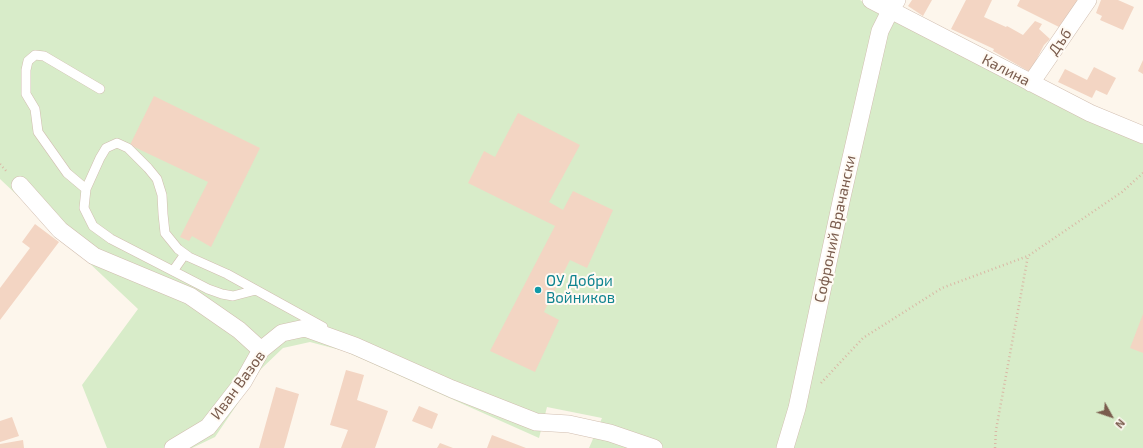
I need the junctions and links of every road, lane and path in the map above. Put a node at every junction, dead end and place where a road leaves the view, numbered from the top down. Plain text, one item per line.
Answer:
1 (871, 0) edge
2 (1088, 0) edge
3 (893, 5) edge
4 (1031, 83) junction
5 (100, 89) dead end
6 (1143, 135) edge
7 (1143, 173) edge
8 (20, 185) dead end
9 (86, 189) junction
10 (185, 254) junction
11 (1028, 256) junction
12 (173, 271) junction
13 (208, 289) junction
14 (256, 290) junction
15 (200, 304) junction
16 (355, 346) junction
17 (261, 350) junction
18 (819, 385) dead end
19 (173, 448) edge
20 (654, 448) edge
21 (785, 448) edge
22 (995, 448) edge

1 - 3 street, Калина
2 - 4 street, Дъб
3 - 4 street, Калина
3 - 21 street, Софроний Врачански
4 - 6 street, Калина
5 - 9 lane
7 - 11 path
8 - 15 street
9 - 10 lane
9 - 12 lane
10 - 12 lane
10 - 14 lane
11 - 18 path
11 - 22 path
12 - 13 lane
13 - 14 lane
13 - 15 lane
14 - 16 lane
15 - 17 street
16 - 17 street, Иван Вазов
16 - 20 street
17 - 19 street, Иван Вазов

